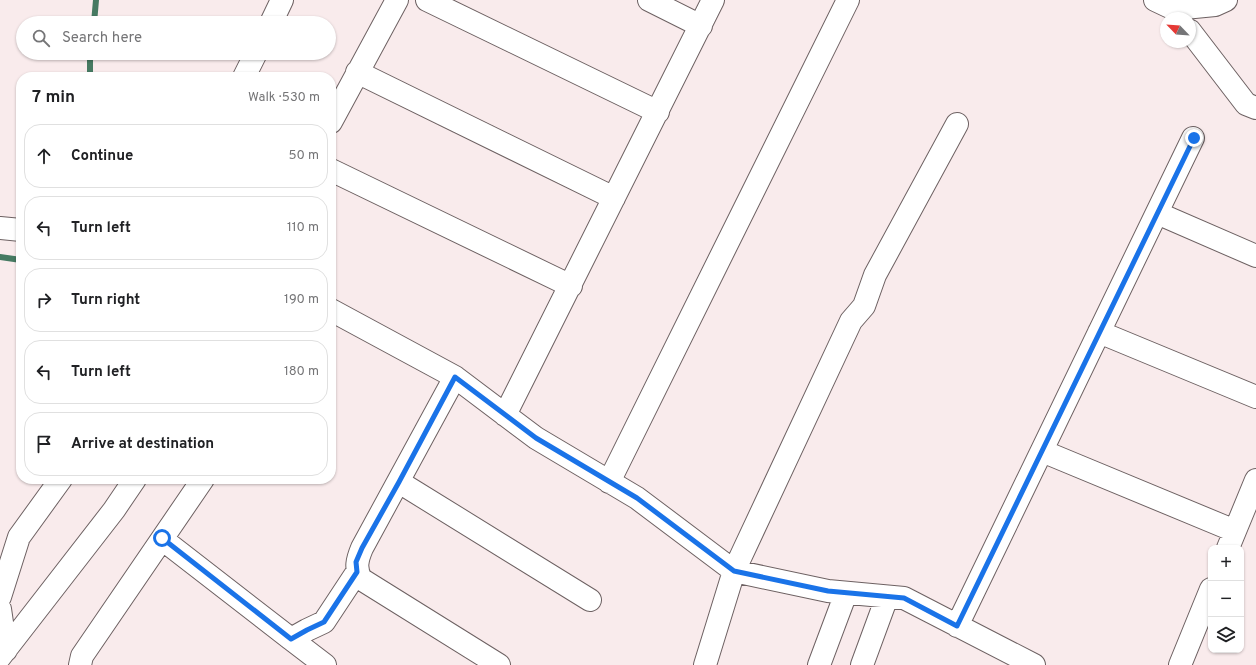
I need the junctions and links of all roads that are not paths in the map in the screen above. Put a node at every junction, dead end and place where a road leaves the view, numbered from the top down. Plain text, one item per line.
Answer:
1 (282, 0) edge
2 (397, 0) edge
3 (427, 0) edge
4 (649, 0) edge
5 (713, 0) edge
6 (848, 0) edge
7 (1226, 0) edge
8 (1170, 9) edge
9 (274, 16) edge
10 (701, 26) junction
11 (1196, 39) edge
12 (252, 60) edge
13 (246, 72) edge
14 (358, 72) junction
15 (1256, 108) edge
16 (658, 112) junction
17 (336, 113) edge
18 (957, 124) dead end
19 (1194, 138) dead end
20 (336, 172) edge
21 (614, 198) junction
22 (1157, 213) junction
23 (0, 228) edge
24 (16, 230) edge
25 (1256, 256) edge
26 (570, 286) junction
27 (336, 313) edge
28 (1099, 332) junction
29 (455, 377) junction
30 (1256, 397) edge
31 (505, 415) junction
32 (1042, 451) junction
33 (1256, 480) edge
34 (399, 482) junction
35 (609, 482) junction
36 (57, 484) edge
37 (132, 484) edge
38 (200, 484) edge
39 (162, 538) junction
40 (1231, 540) edge
41 (734, 571) junction
42 (357, 572) junction
43 (846, 593) junction
44 (1208, 596) edge
45 (0, 597) edge
46 (887, 597) junction
47 (590, 600) dead end
48 (0, 609) edge
49 (957, 626) junction
50 (291, 639) junction
51 (3, 653) edge
52 (80, 665) edge
53 (325, 665) edge
54 (498, 665) edge
55 (705, 665) edge
56 (819, 665) edge
57 (862, 665) edge
58 (1034, 665) edge
59 (1180, 665) edge

1 - 9 street
2 - 14 street
3 - 16 street
4 - 10 street
5 - 10 street
6 - 35 street
7 - 8 street
10 - 16 street
11 - 15 street
12 - 13 street
14 - 17 street
14 - 21 street
16 - 21 street
18 - 41 street
19 - 22 street
20 - 26 street
21 - 26 street
22 - 25 street
22 - 28 street
23 - 24 street
26 - 31 street
27 - 29 street
28 - 30 street
28 - 32 street
29 - 31 street
29 - 34 street
31 - 35 street
32 - 40 street
32 - 49 street
33 - 40 street
34 - 42 street
34 - 47 street
35 - 41 street
36 - 45 street
37 - 51 street
38 - 39 street
39 - 50 street
39 - 52 street
41 - 43 street
41 - 55 street
42 - 50 street
42 - 54 street
43 - 46 street
43 - 56 street
44 - 59 street
46 - 49 street
46 - 57 street
48 - 51 street
49 - 58 street
50 - 53 street

